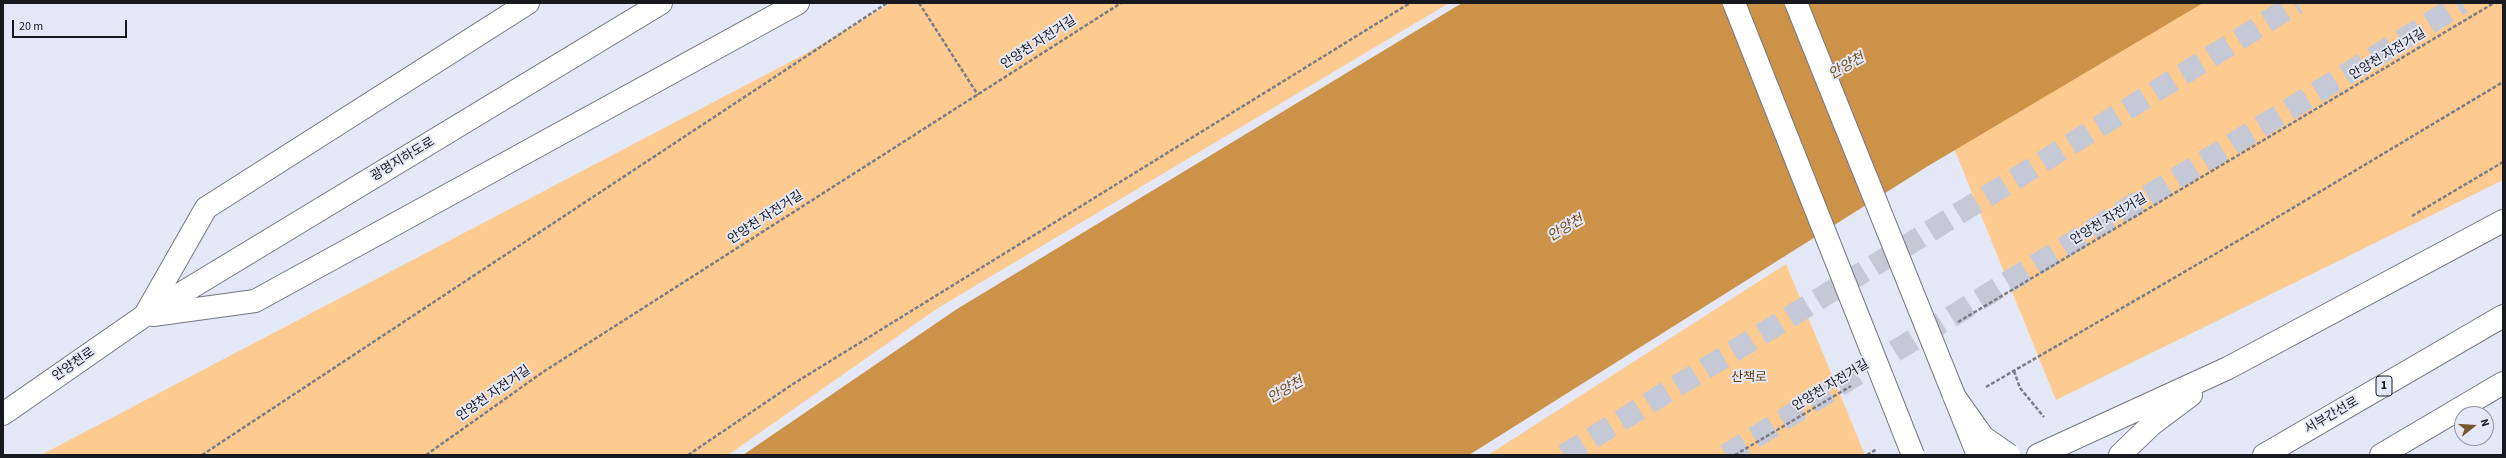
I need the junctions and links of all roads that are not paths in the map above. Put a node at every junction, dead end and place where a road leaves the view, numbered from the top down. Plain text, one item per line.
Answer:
1 (528, 3) edge
2 (661, 3) edge
3 (798, 3) edge
4 (1734, 3) edge
5 (1796, 3) edge
6 (2503, 220) edge
7 (144, 316) junction
8 (2503, 316) edge
9 (2228, 368) junction
10 (2503, 383) edge
11 (1954, 396) junction
12 (3, 414) edge
13 (1911, 452) edge
14 (1978, 455) edge
15 (2009, 455) edge
16 (2038, 455) edge
17 (2120, 455) edge
18 (2264, 455) edge
19 (2381, 455) edge

1 - 7 main road
2 - 7 main road, 광명지하도로
3 - 7 main road
4 - 13 main road, bridge
5 - 11 main road, bridge
6 - 9 main road
7 - 12 main road, 안양천로
8 - 18 main road, 서부간선로 / 1
9 - 16 main road
9 - 17 main road
10 - 19 main road
11 - 14 main road, bridge
11 - 15 main road, bridge

